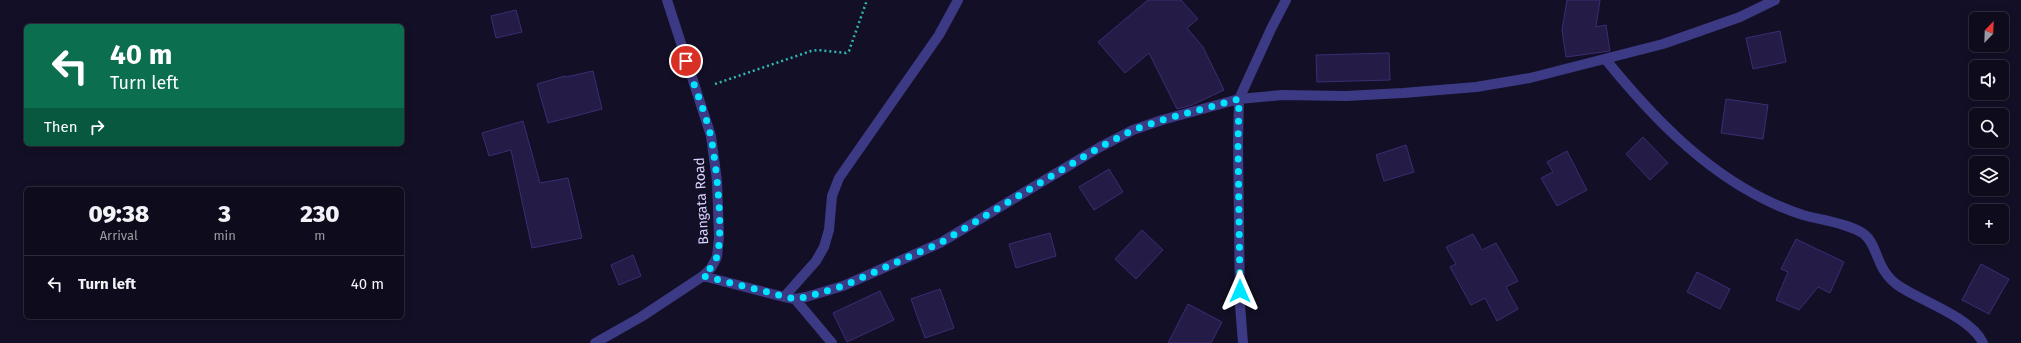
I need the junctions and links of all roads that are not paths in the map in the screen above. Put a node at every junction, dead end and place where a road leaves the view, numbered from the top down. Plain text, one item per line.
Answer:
1 (667, 0) edge
2 (958, 0) edge
3 (1286, 0) edge
4 (1775, 0) edge
5 (1606, 60) junction
6 (1239, 99) junction
7 (703, 276) junction
8 (784, 297) junction
9 (795, 299) junction
10 (595, 343) edge
11 (832, 343) edge
12 (1243, 343) edge
13 (1983, 343) edge

1 - 7 street, Bangata Road
2 - 8 street
3 - 6 street
4 - 5 street
5 - 6 street
5 - 13 street
6 - 9 street
6 - 12 street
7 - 8 street
7 - 10 street, Bangata Road
8 - 9 street
9 - 11 street

